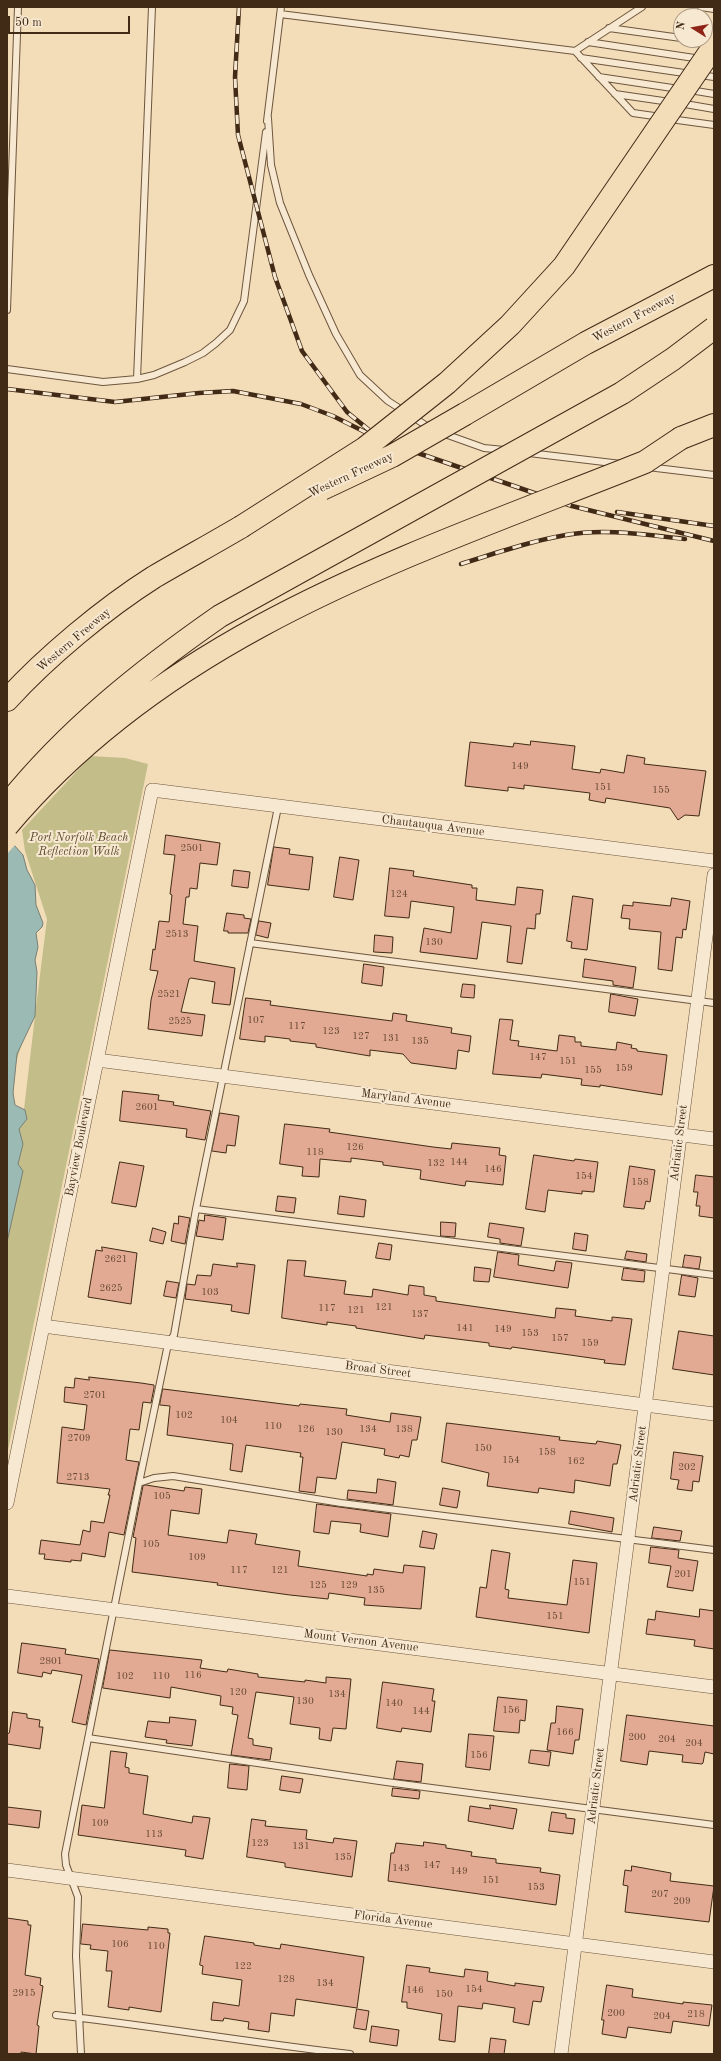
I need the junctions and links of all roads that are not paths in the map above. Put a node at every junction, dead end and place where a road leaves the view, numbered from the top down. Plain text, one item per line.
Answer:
1 (18, 7) edge
2 (152, 7) edge
3 (281, 7) edge
4 (642, 7) edge
5 (701, 7) edge
6 (714, 9) edge
7 (280, 14) junction
8 (609, 28) junction
9 (673, 37) edge
10 (588, 42) junction
11 (714, 44) edge
12 (575, 51) junction
13 (581, 58) junction
14 (714, 61) edge
15 (599, 77) junction
16 (714, 77) edge
17 (615, 94) junction
18 (714, 94) edge
19 (714, 108) edge
20 (268, 118) junction
21 (714, 125) edge
22 (714, 276) edge
23 (7, 310) edge
24 (714, 328) edge
25 (7, 368) edge
26 (137, 380) junction
27 (714, 425) edge
28 (714, 475) edge
29 (241, 527) junction
30 (7, 700) edge
31 (152, 790) joint
32 (7, 805) edge
33 (278, 807) junction
34 (7, 826) edge
35 (714, 861) edge
36 (714, 875) edge
37 (250, 944) junction
38 (698, 1001) junction
39 (714, 1003) edge
40 (97, 1060) junction
41 (223, 1075) junction
42 (680, 1135) junction
43 (714, 1139) edge
44 (196, 1209) junction
45 (663, 1269) junction
46 (714, 1275) edge
47 (43, 1326) junction
48 (168, 1344) junction
49 (646, 1405) junction
50 (714, 1414) edge
51 (139, 1483) junction
52 (7, 1503) edge
53 (628, 1540) junction
54 (714, 1550) edge
55 (7, 1596) edge
56 (114, 1610) junction
57 (611, 1674) junction
58 (714, 1687) edge
59 (88, 1738) junction
60 (593, 1810) junction
61 (714, 1825) edge
62 (7, 1870) edge
63 (72, 1878) junction
64 (576, 1944) junction
65 (714, 1962) edge
66 (56, 2015) dead end
67 (78, 2018) junction
68 (81, 2054) edge
69 (350, 2054) edge
70 (561, 2054) edge

1 - 23 lane
2 - 26 lane
3 - 7 lane
4 - 8 lane
5 - 6 lane
7 - 12 lane
7 - 20 lane
8 - 9 lane
8 - 10 lane
10 - 12 lane
10 - 14 lane
11 - 29 highway, bridge
12 - 13 lane
13 - 15 lane
13 - 16 lane
15 - 17 lane
15 - 18 lane
17 - 19 lane
17 - 21 lane
20 - 26 lane
20 - 28 lane
22 - 29 highway, Western Freeway, bridge
24 - 32 highway, bridge
25 - 26 lane
27 - 34 highway, bridge
29 - 30 highway, Western Freeway
31 - 33 street, Chautauqua Avenue
31 - 40 street, Bayview Boulevard
33 - 35 street, Chautauqua Avenue
33 - 37 lane
36 - 38 street, Adriatic Street
37 - 38 lane
37 - 41 lane
38 - 39 lane
38 - 42 street, Adriatic Street
40 - 41 street, Maryland Avenue
40 - 47 street, Bayview Boulevard
41 - 42 street, Maryland Avenue
41 - 44 lane
42 - 43 street, Maryland Avenue
42 - 45 street, Adriatic Street
44 - 45 lane
44 - 48 lane
45 - 46 lane
45 - 49 street, Adriatic Street
47 - 48 street, Broad Street
47 - 52 street, Bayview Boulevard
48 - 49 street, Broad Street
48 - 51 lane
49 - 50 street, Broad Street
49 - 53 street, Adriatic Street
51 - 53 lane
51 - 56 lane
53 - 54 lane
53 - 57 street, Adriatic Street
55 - 56 street, Mount Vernon Avenue
56 - 57 street, Mount Vernon Avenue
56 - 59 lane
57 - 58 street, Mount Vernon Avenue
57 - 60 street, Adriatic Street
59 - 60 lane
59 - 63 lane
60 - 61 lane
60 - 64 street, Adriatic Street
62 - 63 street, Florida Avenue
63 - 64 street, Florida Avenue
63 - 67 lane
64 - 65 street, Florida Avenue
64 - 70 street, Adriatic Street
66 - 67 lane
67 - 68 lane
67 - 69 lane

